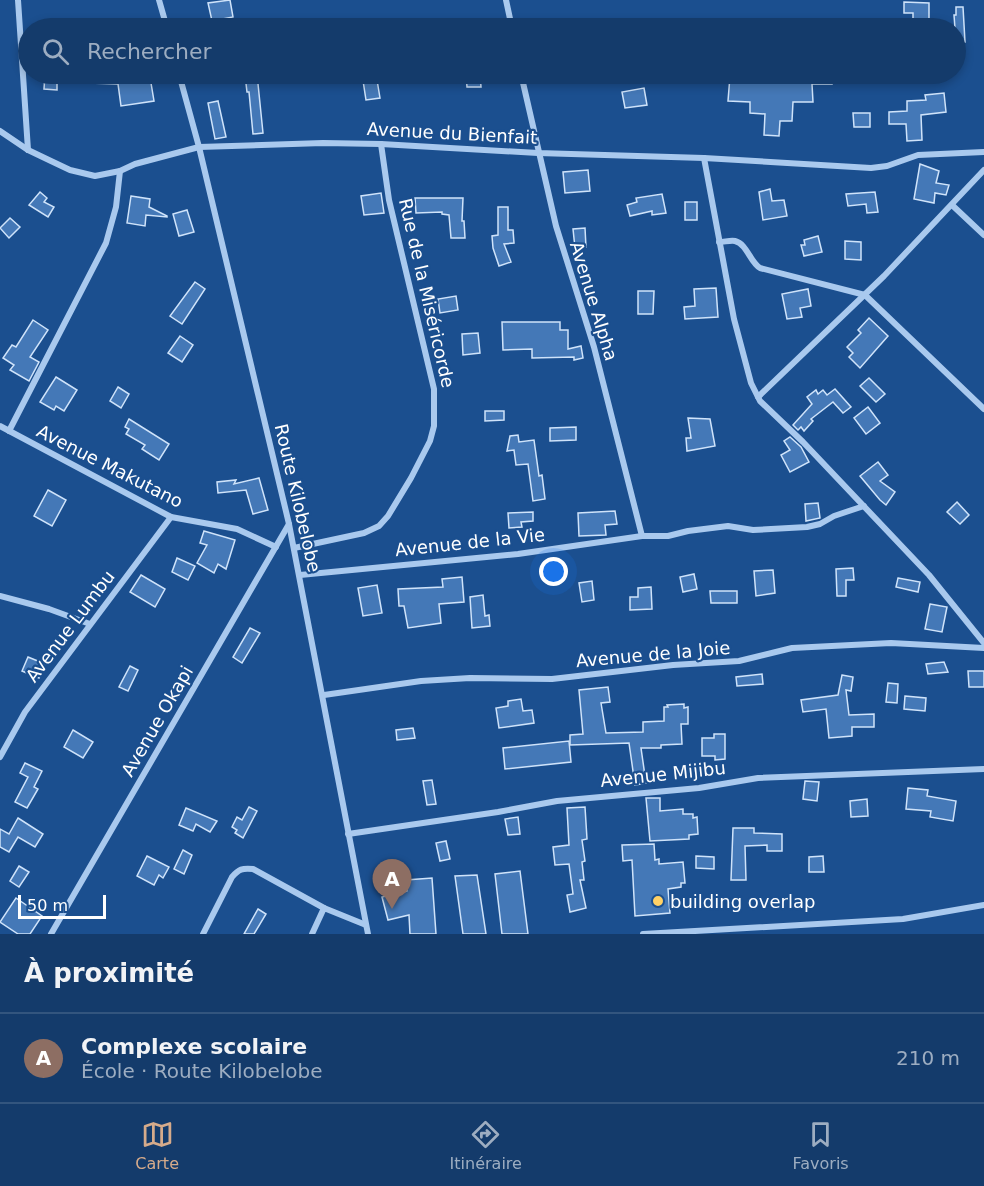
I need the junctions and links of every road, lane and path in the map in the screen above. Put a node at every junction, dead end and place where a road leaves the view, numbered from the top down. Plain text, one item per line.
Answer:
1 (18, 0) edge
2 (159, 0) edge
3 (506, 0) edge
4 (19, 18) edge
5 (164, 18) edge
6 (510, 18) edge
7 (24, 84) edge
8 (182, 84) edge
9 (523, 84) edge
10 (0, 130) edge
11 (381, 144) junction
12 (199, 147) junction
13 (28, 150) junction
14 (984, 152) edge
15 (538, 153) junction
16 (704, 158) junction
17 (984, 170) edge
18 (120, 171) junction
19 (952, 205) junction
20 (984, 235) edge
21 (719, 242) junction
22 (865, 295) junction
23 (758, 397) junction
24 (984, 410) edge
25 (0, 426) edge
26 (9, 431) junction
27 (864, 506) junction
28 (171, 517) junction
29 (289, 524) junction
30 (642, 536) junction
31 (276, 546) junction
32 (294, 548) junction
33 (300, 575) junction
34 (0, 596) edge
35 (90, 624) junction
36 (984, 643) edge
37 (984, 648) edge
38 (324, 695) junction
39 (0, 757) edge
40 (984, 769) edge
41 (348, 834) junction
42 (984, 905) edge
43 (324, 908) junction
44 (366, 925) junction
45 (51, 934) edge
46 (203, 934) edge
47 (312, 934) edge
48 (368, 934) edge
49 (643, 934) edge

1 - 4 street
2 - 5 street
3 - 6 street
7 - 13 street
8 - 12 street, Route Kilobelobe
9 - 15 street, Avenue Alpha
10 - 13 street, Avenue du Bienfait
11 - 12 street, Avenue du Bienfait
11 - 15 street, Avenue du Bienfait
11 - 32 street, Rue de la Miséricorde
12 - 18 street, Avenue du Bienfait
12 - 29 street, Route Kilobelobe
13 - 18 street, Avenue du Bienfait
14 - 16 street, Avenue du Bienfait
15 - 16 street, Avenue du Bienfait
15 - 30 street, Avenue Alpha
16 - 21 street
17 - 19 street
18 - 26 street
19 - 20 street
19 - 22 street
21 - 22 street
21 - 23 street
22 - 23 street
22 - 24 street
23 - 27 street
25 - 26 street, Avenue Makutano
26 - 28 street, Avenue Makutano
27 - 30 street, Avenue de la Vie
27 - 36 street
28 - 31 street, Avenue Makutano
28 - 35 street, Avenue Lumbu
29 - 31 street, Avenue Okapi
29 - 32 street, Route Kilobelobe
30 - 33 street, Avenue de la Vie
31 - 45 street, Avenue Okapi
32 - 33 street, Route Kilobelobe
33 - 38 street, Route Kilobelobe
34 - 35 street
35 - 39 street, Avenue Lumbu
37 - 38 street, Avenue de la Joie
38 - 41 street, Route Kilobelobe
40 - 41 street, Avenue Mijibu
41 - 44 street, Route Kilobelobe
42 - 49 street
43 - 44 street
43 - 46 street
43 - 47 street
44 - 48 street, Route Kilobelobe

